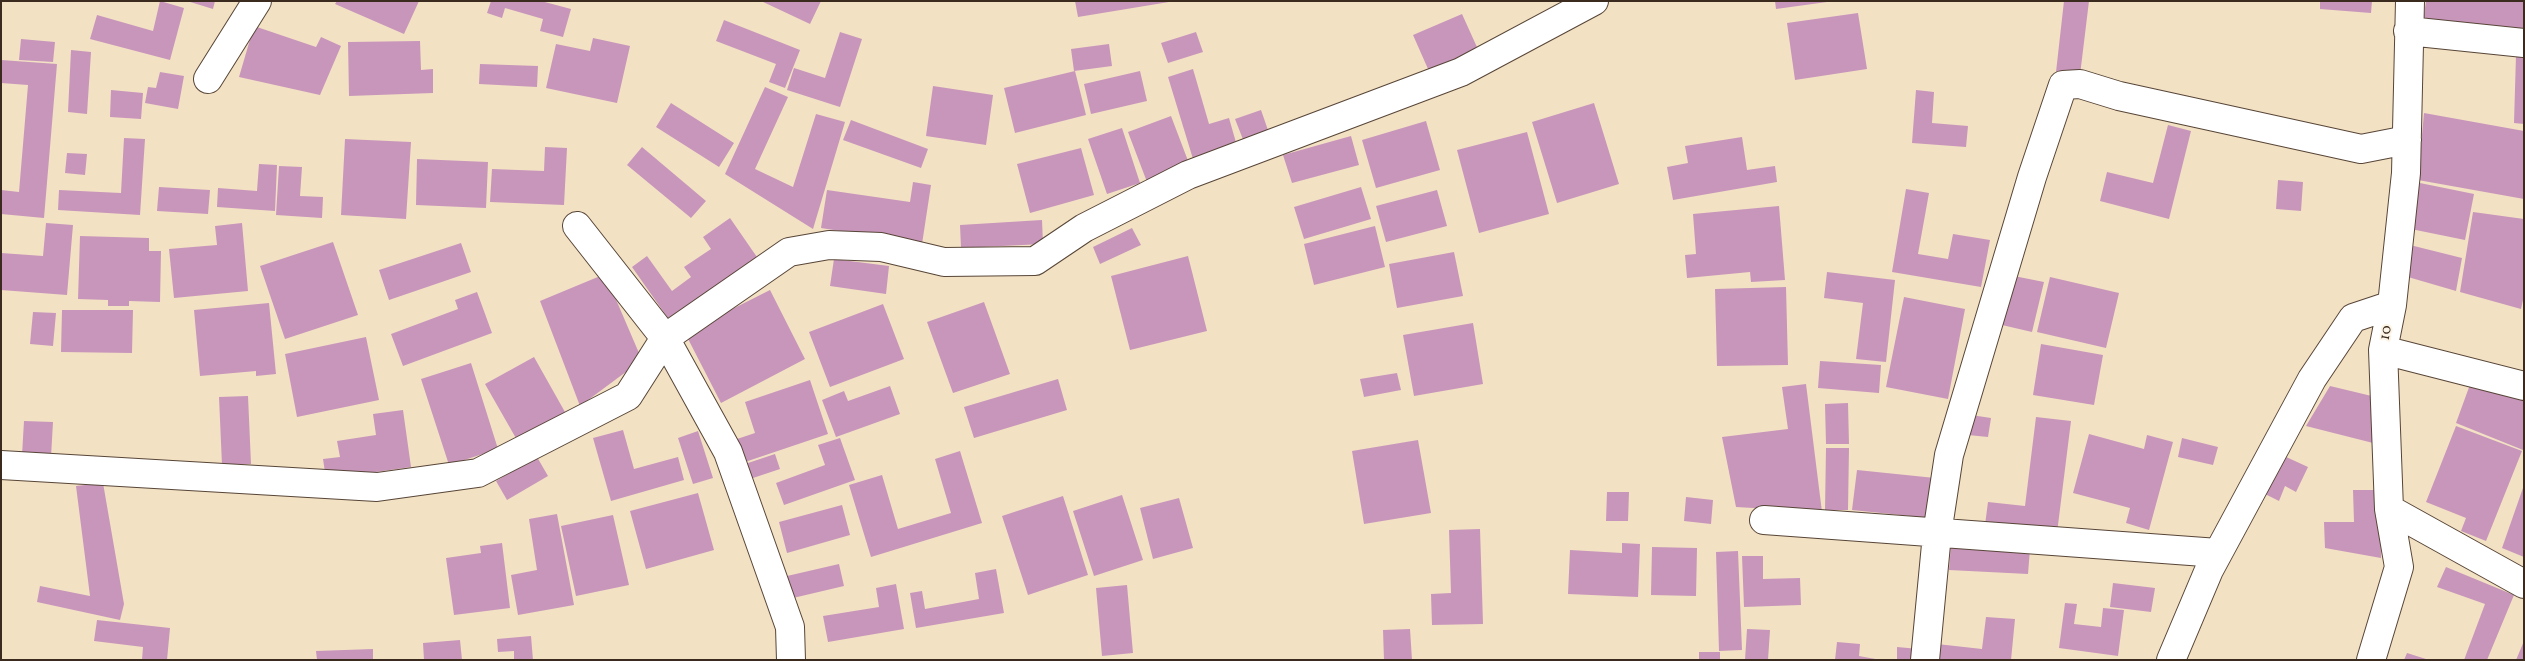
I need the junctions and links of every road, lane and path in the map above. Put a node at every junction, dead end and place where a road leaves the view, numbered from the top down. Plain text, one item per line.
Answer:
1 (257, 1) edge
2 (1594, 1) edge
3 (2410, 1) edge
4 (2408, 31) junction
5 (2524, 43) edge
6 (208, 79) dead end
7 (2407, 140) junction
8 (577, 226) dead end
9 (2392, 305) junction
10 (665, 338) junction
11 (2383, 350) junction
12 (2524, 386) edge
13 (1, 465) edge
14 (2389, 509) junction
15 (1764, 520) dead end
16 (1937, 534) junction
17 (2218, 553) junction
18 (2524, 584) edge
19 (790, 660) edge
20 (1925, 660) edge
21 (2171, 660) edge
22 (2371, 660) edge

1 - 6 street
2 - 10 street
3 - 4 street, 10
4 - 5 street
4 - 7 street, 10
7 - 9 street, 10
7 - 16 street
8 - 10 street
9 - 11 street, 10
9 - 17 street
10 - 13 street
10 - 19 street
11 - 12 street
11 - 14 street, 10
14 - 18 street
14 - 22 street, 10
15 - 16 street
16 - 17 street
16 - 20 street
17 - 21 street

